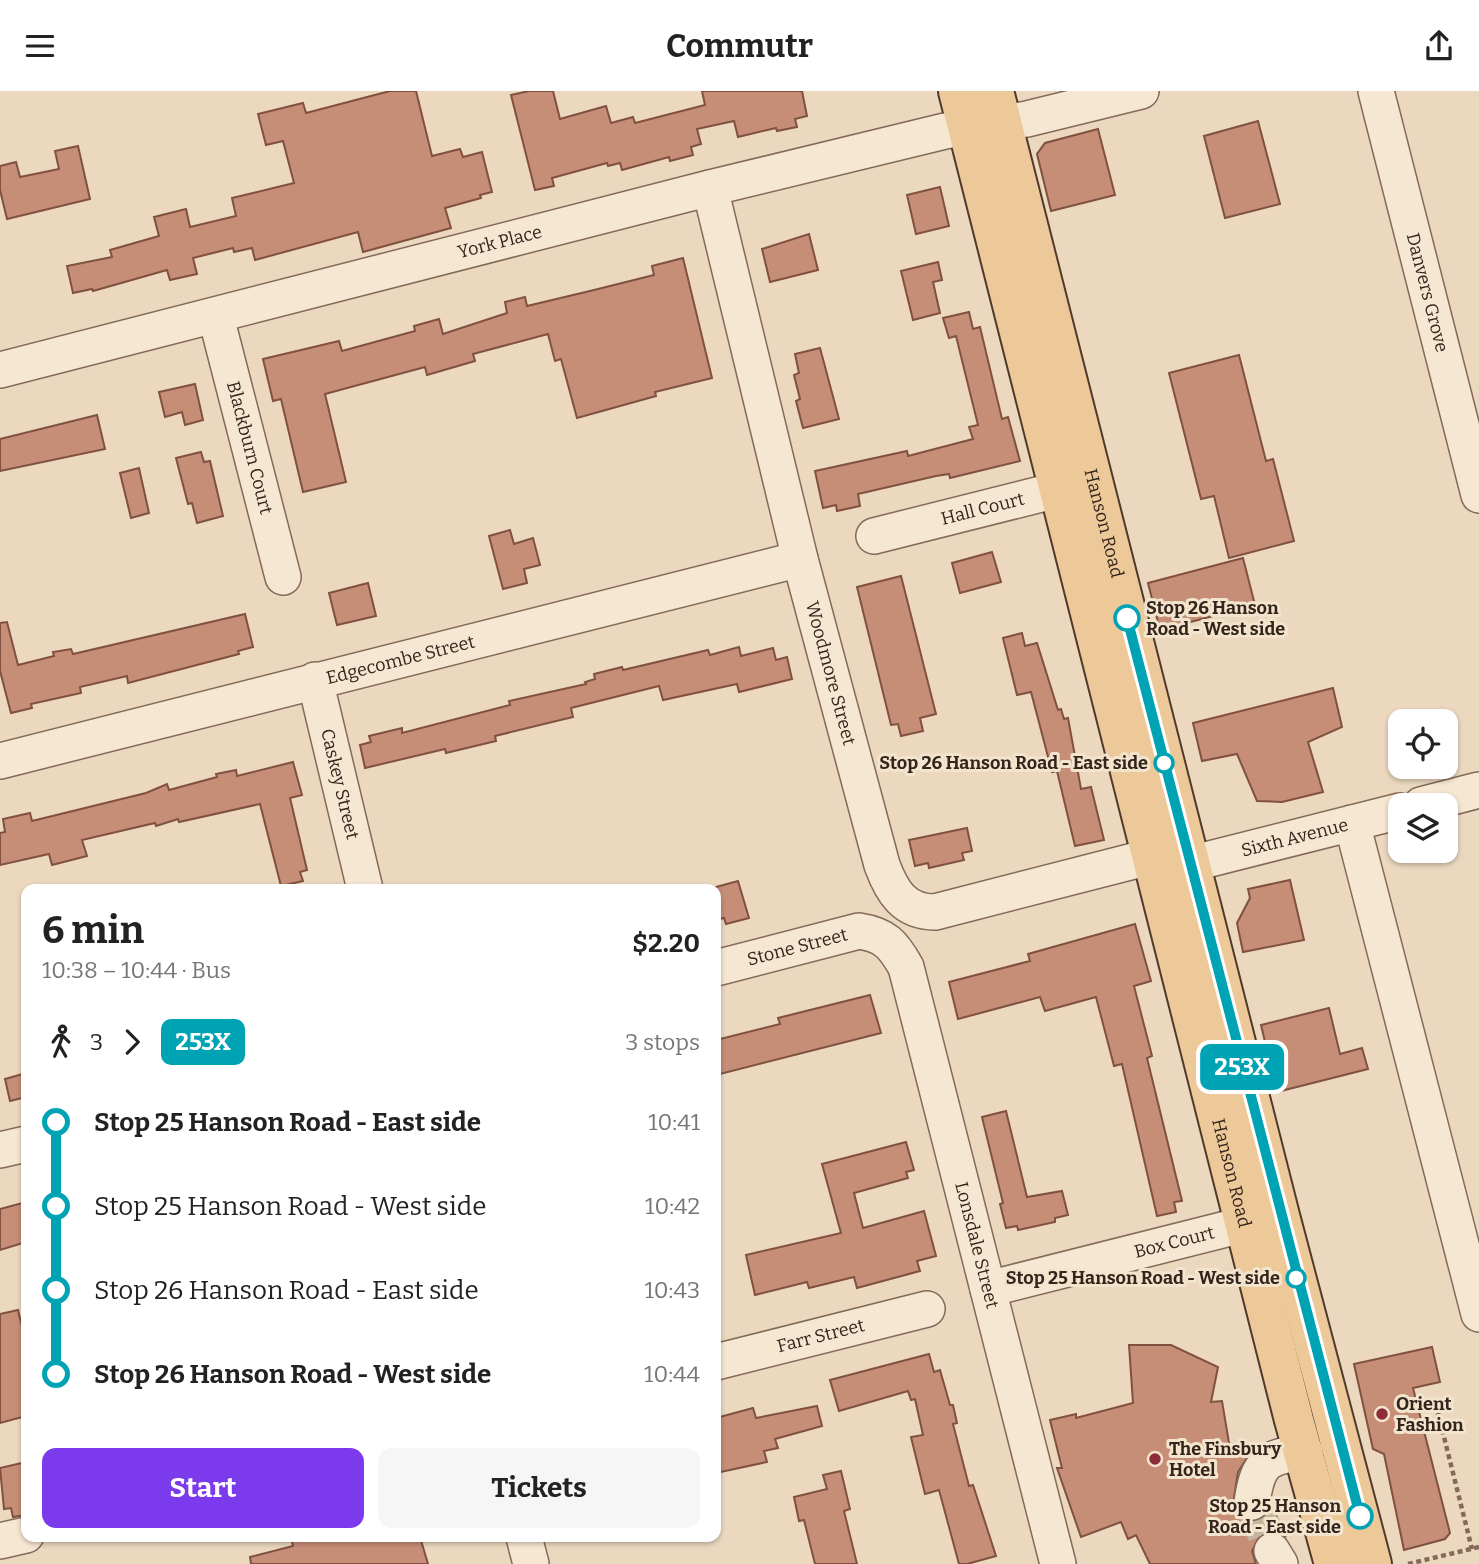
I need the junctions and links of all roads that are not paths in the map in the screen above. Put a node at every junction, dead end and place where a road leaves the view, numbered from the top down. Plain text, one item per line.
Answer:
1 (958, 91) edge
2 (1140, 91) edge
3 (1376, 91) edge
4 (988, 114) edge
5 (710, 188) junction
6 (216, 317) junction
7 (0, 370) edge
8 (1468, 403) edge
9 (1076, 485) junction
10 (1479, 495) edge
11 (874, 536) dead end
12 (800, 559) junction
13 (283, 577) dead end
14 (314, 680) junction
15 (0, 761) edge
16 (1479, 790) edge
17 (1458, 795) edge
18 (1388, 814) edge
19 (1352, 823) junction
20 (1153, 856) junction
21 (1190, 864) junction
22 (364, 884) edge
23 (880, 934) joint
24 (721, 967) edge
25 (21, 1145) edge
26 (0, 1150) edge
27 (1263, 1220) junction
28 (988, 1289) junction
29 (928, 1309) dead end
30 (1479, 1314) edge
31 (721, 1361) edge
32 (1305, 1452) junction
33 (1252, 1502) tunnel mouth
34 (21, 1536) edge
35 (0, 1542) edge
36 (525, 1542) edge
37 (531, 1564) edge
38 (1058, 1564) edge
39 (1334, 1564) edge
40 (1372, 1564) edge

1 - 4 main road, Hanson Road
2 - 4 street, York Place
3 - 8 street, Danvers Grove
4 - 5 street, York Place
4 - 9 main road, Hanson Road
5 - 6 street, York Place
5 - 12 street, Woodmore Street
6 - 7 street, York Place
6 - 13 street, Blackburn Court
8 - 10 street, Danvers Grove
9 - 11 street, Hall Court
9 - 20 main road, Hanson Road
9 - 21 main road, Hanson Road
12 - 14 street, Edgecombe Street
12 - 20 street, Woodmore Street
14 - 15 street, Edgecombe Street
14 - 22 street, Caskey Street
16 - 17 street
18 - 19 street, Sixth Avenue
19 - 21 street, Sixth Avenue
19 - 30 street
20 - 21 main road
20 - 27 main road, Hanson Road
21 - 27 main road, Hanson Road
23 - 24 street, Stone Street
23 - 28 street, Lonsdale Street
25 - 26 street
27 - 28 street, Box Court
27 - 32 main road, Hanson Road
27 - 40 main road, Hanson Road
28 - 38 street, Lonsdale Street
29 - 31 street, Farr Street
32 - 33 street
32 - 39 main road, Hanson Road
34 - 35 street
36 - 37 street

